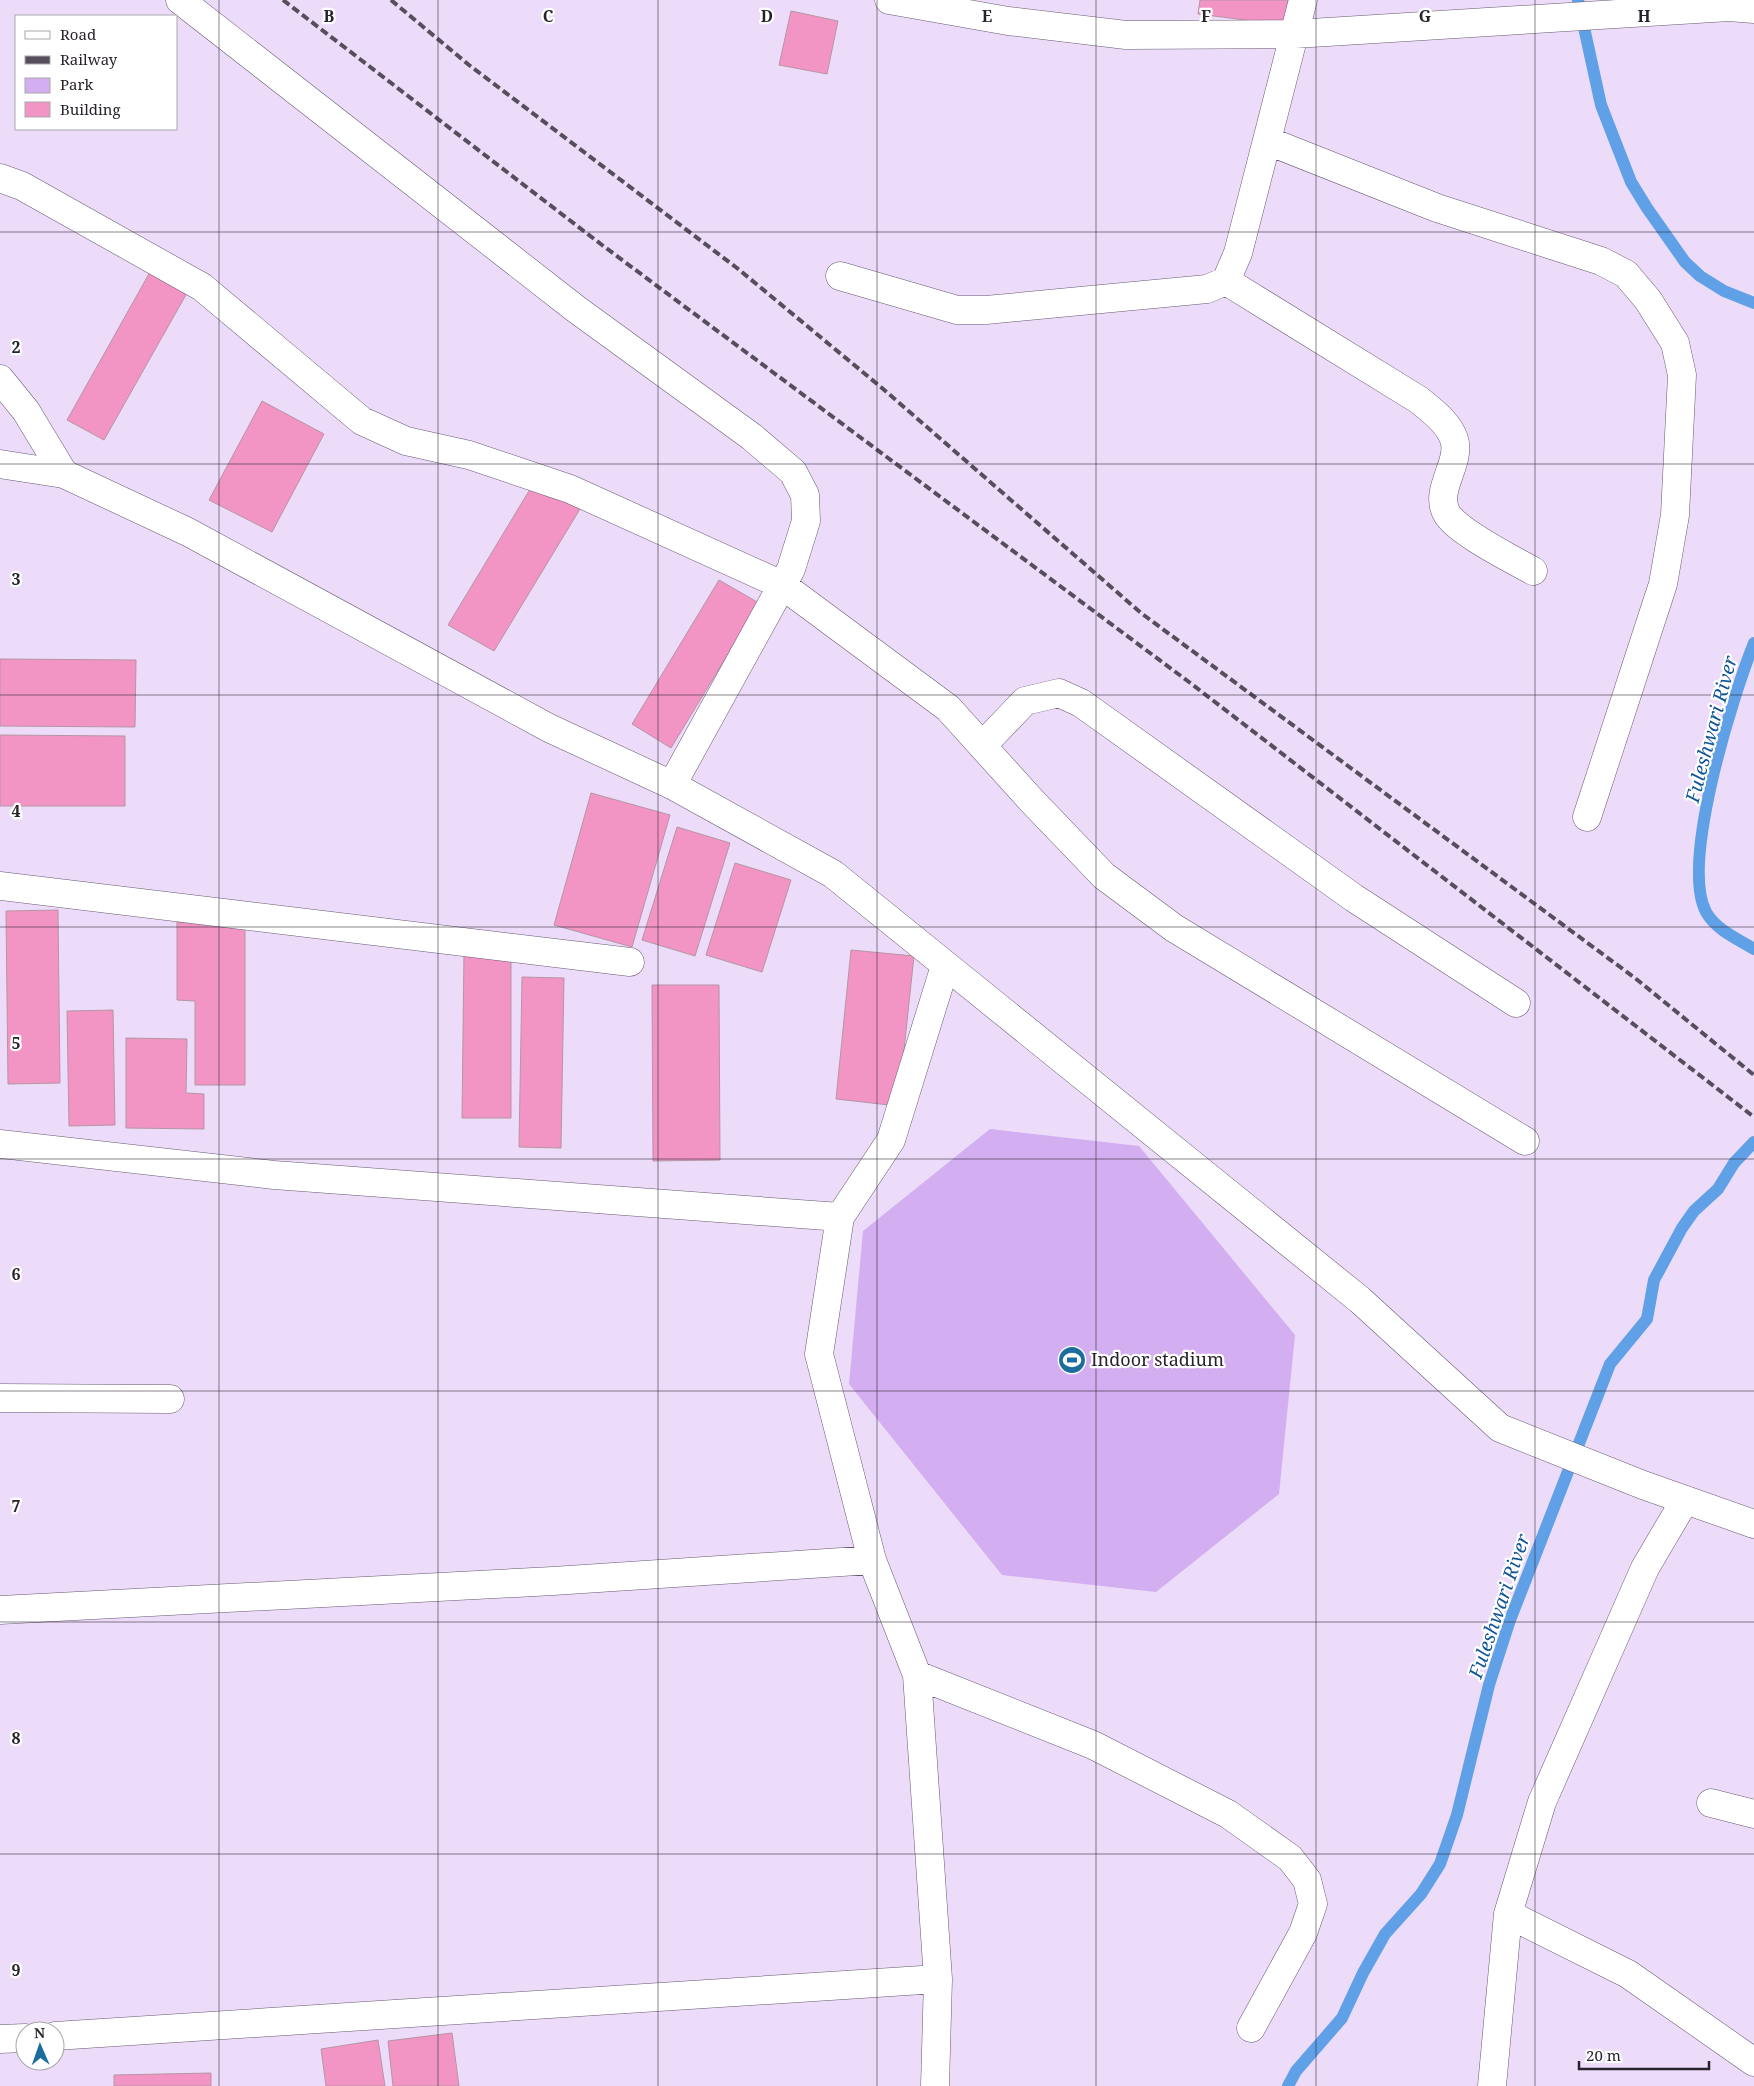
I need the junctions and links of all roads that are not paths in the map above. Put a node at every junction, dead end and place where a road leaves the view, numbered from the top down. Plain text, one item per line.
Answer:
1 (180, 0) edge
2 (889, 0) edge
3 (1303, 0) edge
4 (1754, 9) edge
5 (1295, 34) junction
6 (1268, 141) junction
7 (0, 178) edge
8 (840, 276) dead end
9 (1226, 281) junction
10 (0, 379) edge
11 (0, 464) edge
12 (64, 474) junction
13 (1533, 571) dead end
14 (782, 585) junction
15 (982, 746) junction
16 (672, 785) junction
17 (1587, 817) dead end
18 (0, 886) edge
19 (630, 962) dead end
20 (946, 966) junction
21 (1516, 1002) dead end
22 (1524, 1141) dead end
23 (0, 1144) edge
24 (840, 1217) junction
25 (0, 1398) edge
26 (170, 1399) dead end
27 (1685, 1500) junction
28 (1754, 1524) edge
29 (872, 1560) junction
30 (0, 1610) edge
31 (917, 1675) junction
32 (1711, 1803) dead end
33 (1754, 1814) edge
34 (1508, 1914) junction
35 (938, 1979) junction
36 (1251, 2028) dead end
37 (65, 2035) edge
38 (15, 2038) edge
39 (0, 2039) edge
40 (1754, 2062) edge
41 (935, 2086) edge
42 (1492, 2086) edge

1 - 14 street
2 - 5 street
3 - 5 street
4 - 5 street
5 - 6 street
6 - 9 street
6 - 17 street
7 - 14 street
8 - 9 street
9 - 13 street
10 - 12 street
11 - 12 street
12 - 16 street
14 - 15 street
14 - 16 street
15 - 21 street
15 - 22 street
16 - 20 street
18 - 19 street
20 - 24 street
20 - 27 street
23 - 24 street
24 - 29 street
25 - 26 street
27 - 28 street
27 - 34 street
29 - 30 street
29 - 31 street
31 - 35 street
31 - 36 street
32 - 33 street
34 - 40 street
34 - 42 street
35 - 37 street
35 - 41 street
38 - 39 street

